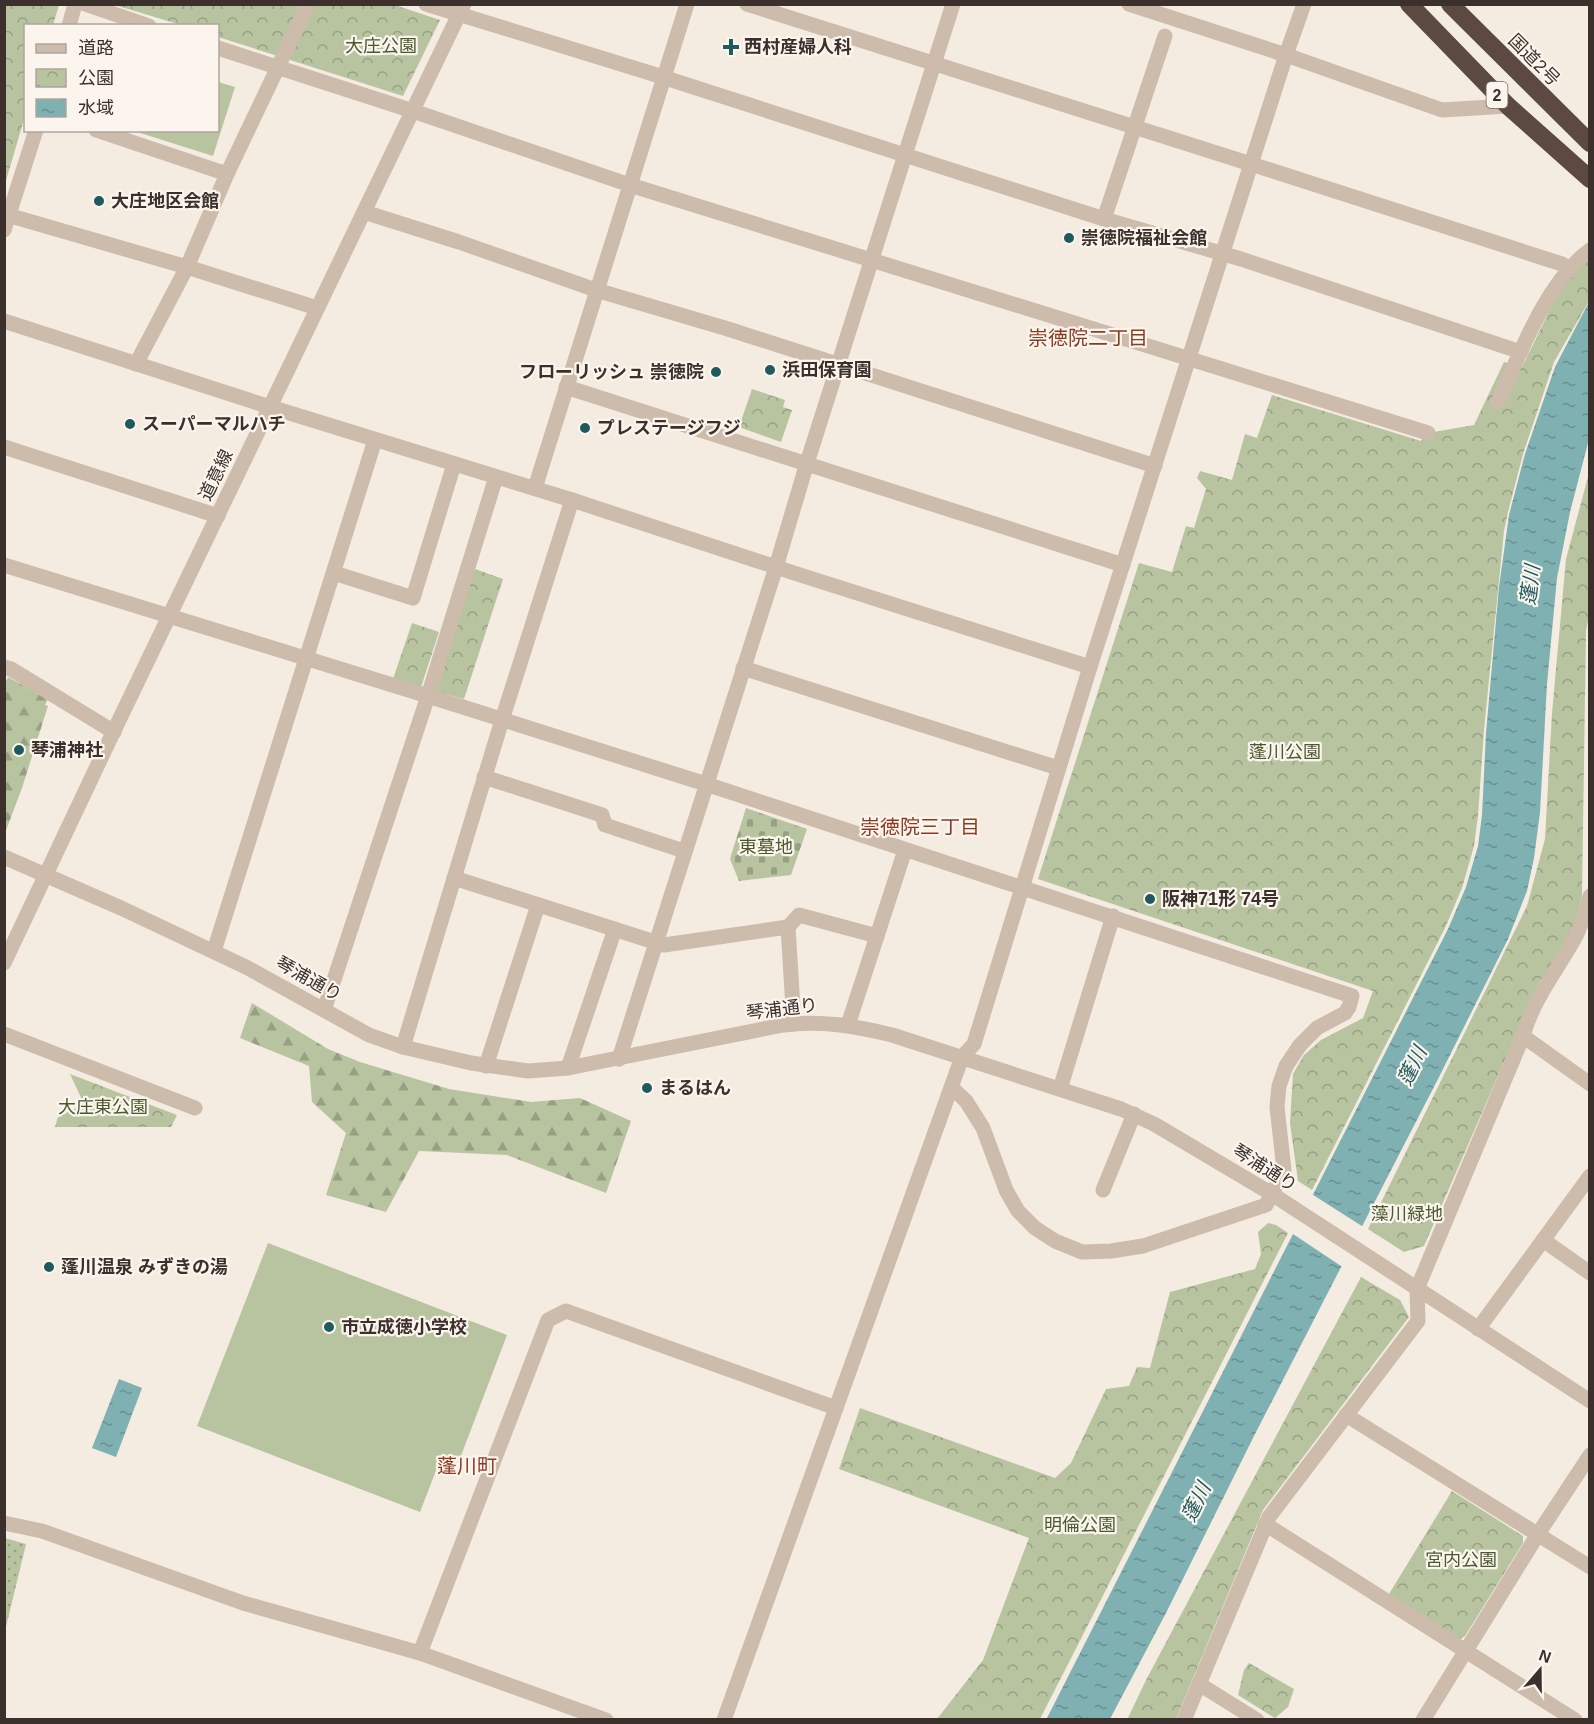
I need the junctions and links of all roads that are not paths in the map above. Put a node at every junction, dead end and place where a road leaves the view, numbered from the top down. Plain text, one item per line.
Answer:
1 (75, 4) edge
2 (85, 4) edge
3 (308, 4) edge
4 (426, 4) edge
5 (687, 4) edge
6 (747, 4) edge
7 (953, 4) edge
8 (1129, 4) edge
9 (1304, 4) edge
10 (1409, 4) edge
11 (1450, 4) edge
12 (461, 10) edge
13 (70, 24) edge
14 (144, 24) edge
15 (1165, 36) dead end
16 (219, 48) edge
17 (1286, 55) junction
18 (934, 64) junction
19 (277, 67) junction
20 (665, 79) junction
21 (1508, 106) junction
22 (413, 111) junction
23 (1135, 127) junction
24 (35, 132) edge
25 (102, 132) edge
26 (1590, 143) edge
27 (906, 156) junction
28 (1251, 164) junction
29 (227, 174) junction
30 (1590, 179) edge
31 (630, 184) junction
32 (364, 212) junction
33 (1104, 219) junction
34 (6, 220) edge
35 (1590, 250) edge
36 (1222, 254) junction
37 (872, 260) junction
38 (187, 267) junction
39 (1570, 269) junction
40 (596, 291) junction
41 (317, 308) junction
42 (4, 321) edge
43 (1521, 352) junction
44 (1189, 359) junction
45 (136, 363) junction
46 (838, 364) junction
47 (566, 387) junction
48 (1498, 402) dead end
49 (270, 407) junction
50 (1428, 433) dead end
51 (375, 440) junction
52 (4, 447) edge
53 (807, 463) junction
54 (454, 464) junction
55 (1155, 466) junction
56 (496, 477) junction
57 (535, 488) junction
58 (572, 500) junction
59 (218, 516) junction
60 (4, 565) edge
61 (1123, 565) junction
62 (776, 567) junction
63 (334, 573) junction
64 (170, 616) junction
65 (307, 658) junction
66 (1089, 667) junction
67 (4, 668) edge
68 (743, 668) junction
69 (428, 696) junction
70 (502, 720) junction
71 (114, 732) junction
72 (1058, 768) junction
73 (484, 777) junction
74 (706, 784) junction
75 (905, 850) junction
76 (684, 851) junction
77 (4, 857) edge
78 (46, 875) junction
79 (454, 878) junction
80 (1022, 886) junction
81 (1590, 896) edge
82 (538, 905) junction
83 (1113, 916) junction
84 (788, 927) junction
85 (615, 929) junction
86 (877, 936) junction
87 (655, 941) junction
88 (214, 951) junction
89 (4, 963) edge
90 (324, 1010) junction
91 (794, 1024) junction
92 (848, 1025) junction
93 (4, 1034) edge
94 (1523, 1036) junction
95 (403, 1047) junction
96 (962, 1057) junction
97 (618, 1059) junction
98 (486, 1066) junction
99 (568, 1068) junction
100 (1590, 1084) edge
101 (952, 1088) junction
102 (1060, 1089) junction
103 (195, 1108) dead end
104 (1134, 1114) junction
105 (1590, 1176) edge
106 (1103, 1190) dead end
107 (1272, 1194) junction
108 (1543, 1240) junction
109 (1590, 1273) edge
110 (1417, 1289) junction
111 (1478, 1329) junction
112 (1590, 1401) edge
113 (836, 1408) junction
114 (1346, 1416) junction
115 (1590, 1455) edge
116 (4, 1523) edge
117 (1266, 1524) junction
118 (1538, 1534) junction
119 (1590, 1567) edge
120 (1466, 1651) junction
121 (420, 1653) junction
122 (1199, 1684) junction
123 (606, 1719) edge
124 (724, 1719) edge
125 (1184, 1719) edge
126 (1257, 1719) edge
127 (1423, 1719) edge
128 (1575, 1719) edge

1 - 13 street
2 - 14 street
3 - 19 street
4 - 12 street
5 - 20 street
6 - 18 street
7 - 18 street
8 - 17 street
9 - 17 street
10 - 21 highway, 2
11 - 26 highway, 国道2号 / 2
12 - 20 street
12 - 22 street, 道意線
15 - 23 street
16 - 19 street
17 - 21 street
17 - 28 street
18 - 23 street
18 - 27 street
19 - 22 street
19 - 29 street
20 - 27 street
20 - 31 street
21 - 30 highway, 2
22 - 31 street
22 - 32 street, 道意線
23 - 28 street
23 - 33 street
24 - 34 street
25 - 29 street
27 - 33 street
27 - 37 street
28 - 36 street
28 - 39 street
29 - 38 street
31 - 37 street
31 - 40 street
32 - 40 street
32 - 41 street, 道意線
33 - 36 street
34 - 38 street
35 - 39 street
36 - 43 street
36 - 44 street
37 - 44 street
37 - 46 street
38 - 41 street
38 - 45 street
39 - 43 street
40 - 46 street
40 - 47 street
41 - 49 street, 道意線
42 - 45 street
43 - 48 street
44 - 50 street
44 - 55 street
45 - 49 street
46 - 53 street
46 - 55 street
47 - 53 street
47 - 57 street
49 - 51 street
49 - 59 street, 道意線
51 - 54 street
51 - 63 street
52 - 59 street
53 - 61 street
53 - 62 street
54 - 56 street
54 - 63 street
55 - 61 street
56 - 57 street
56 - 69 street
57 - 58 street
58 - 62 street
58 - 70 street
59 - 64 street, 道意線
60 - 64 street
61 - 66 street
62 - 66 street
62 - 68 street
63 - 65 street
64 - 65 street
64 - 71 street, 道意線
65 - 69 street
65 - 88 street
66 - 72 street
67 - 71 street
68 - 72 street
68 - 74 street
69 - 70 street
69 - 90 street
70 - 73 street
70 - 74 street
71 - 78 street, 道意線
72 - 80 street
73 - 76 street
73 - 79 street
74 - 75 street
74 - 76 street
75 - 80 street
75 - 86 street
76 - 87 street
77 - 78 street, 琴浦通り
78 - 88 street, 琴浦通り
78 - 89 street, 道意線
79 - 82 street
79 - 95 street
80 - 83 street
80 - 96 street
81 - 94 street
82 - 85 street
82 - 98 street
83 - 102 street
83 - 107 street
84 - 86 street
84 - 87 street
84 - 91 street
85 - 87 street
85 - 99 street
86 - 92 street
87 - 97 street
88 - 90 street, 琴浦通り
90 - 95 street, 琴浦通り
91 - 92 street, 琴浦通り
91 - 97 street, 琴浦通り
92 - 96 street, 琴浦通り
93 - 103 street
94 - 100 street
94 - 110 street
95 - 98 street, 琴浦通り
96 - 101 street
96 - 102 street, 琴浦通り
97 - 99 street, 琴浦通り
98 - 99 street, 琴浦通り
101 - 107 street
101 - 113 street
102 - 104 street, 琴浦通り
104 - 106 street
104 - 107 street, 琴浦通り
105 - 108 street
107 - 110 street, 琴浦通り
108 - 109 street
108 - 111 street
110 - 111 street, 琴浦通り
110 - 114 street
111 - 112 street, 琴浦通り
113 - 121 street
113 - 124 street
114 - 117 street
114 - 118 street
115 - 118 street
116 - 121 street
117 - 120 street
117 - 122 street
118 - 119 street
118 - 120 street
120 - 127 street
120 - 128 street
121 - 123 street
122 - 125 street
122 - 126 street

